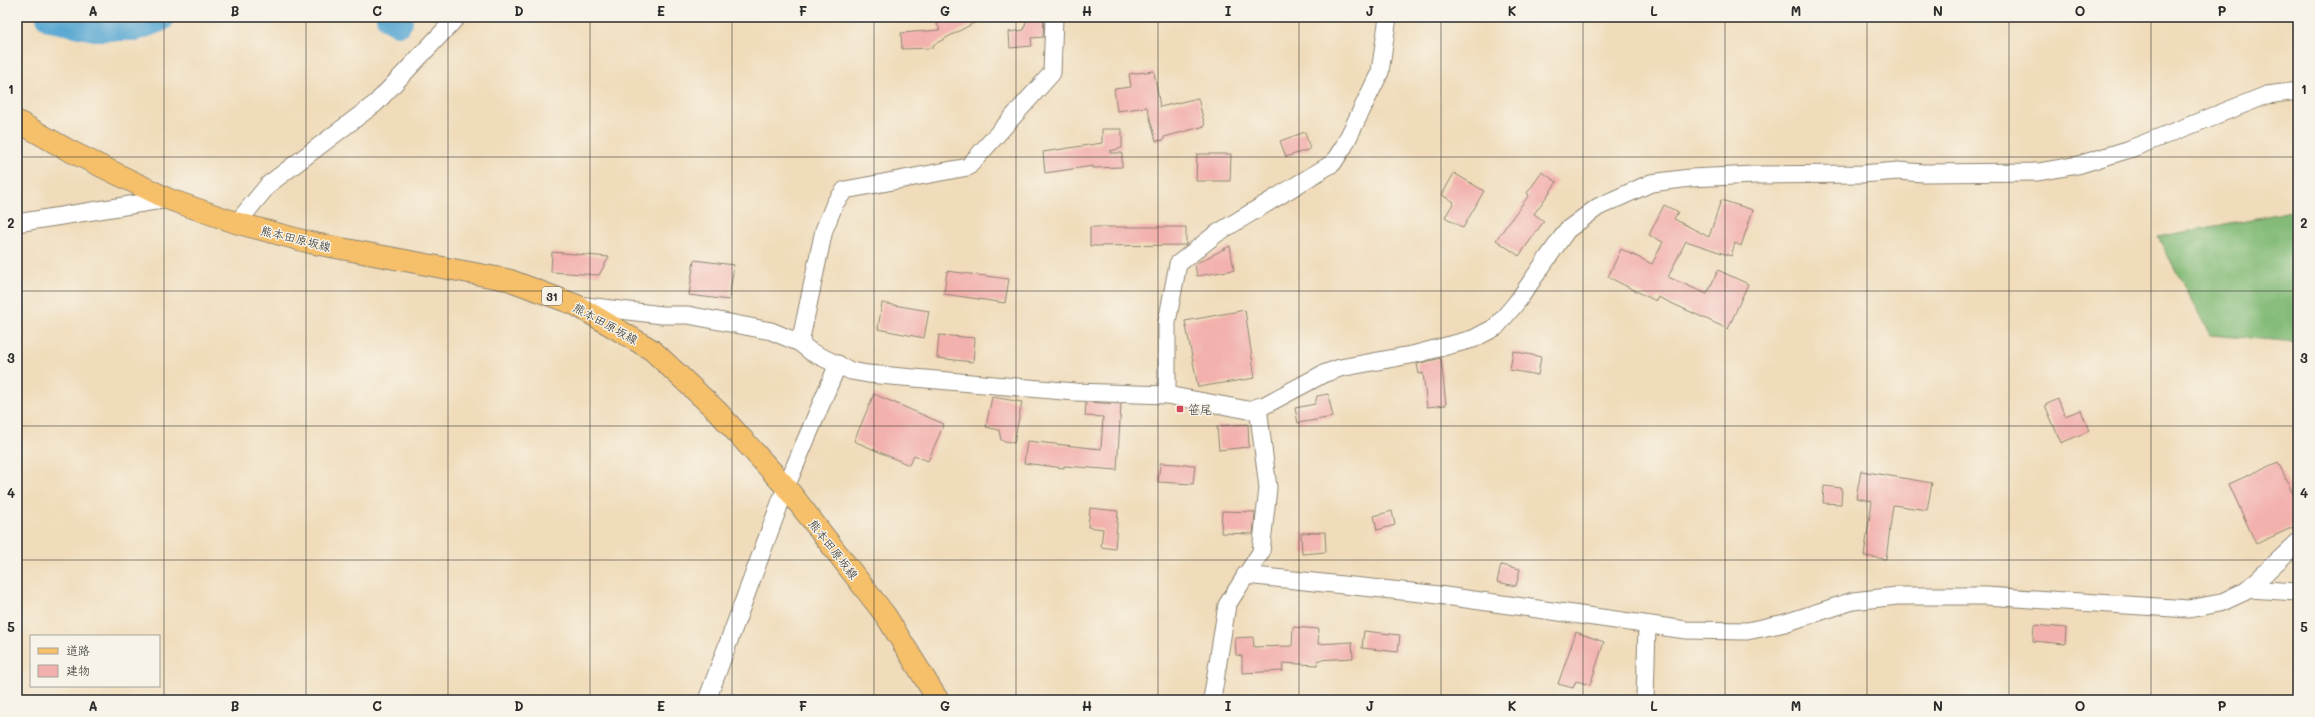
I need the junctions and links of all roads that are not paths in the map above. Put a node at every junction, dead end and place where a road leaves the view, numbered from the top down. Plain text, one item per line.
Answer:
1 (456, 17) edge
2 (1054, 17) edge
3 (1388, 17) edge
4 (2298, 91) edge
5 (17, 121) edge
6 (168, 199) junction
7 (17, 223) edge
8 (236, 223) junction
9 (576, 305) junction
10 (800, 343) junction
11 (838, 364) junction
12 (1167, 395) junction
13 (1258, 407) junction
14 (786, 487) junction
15 (2298, 542) edge
16 (1245, 575) junction
17 (2249, 589) junction
18 (2298, 592) edge
19 (1647, 625) junction
20 (707, 700) edge
21 (938, 700) edge
22 (1212, 700) edge
23 (1645, 700) edge

1 - 8 street
2 - 10 street
3 - 12 street
4 - 13 street
5 - 6 main road, 熊本田原坂線 / 31
6 - 7 street
6 - 8 main road, 熊本田原坂線 / 31
8 - 9 main road, 熊本田原坂線 / 31
9 - 10 street
9 - 14 main road, 熊本田原坂線 / 31
10 - 11 street
11 - 12 street
11 - 14 street
12 - 13 street
13 - 16 street
14 - 20 street
14 - 21 main road, 熊本田原坂線 / 31
15 - 17 street
16 - 19 street
16 - 22 street
17 - 18 street
17 - 19 street
19 - 23 street

